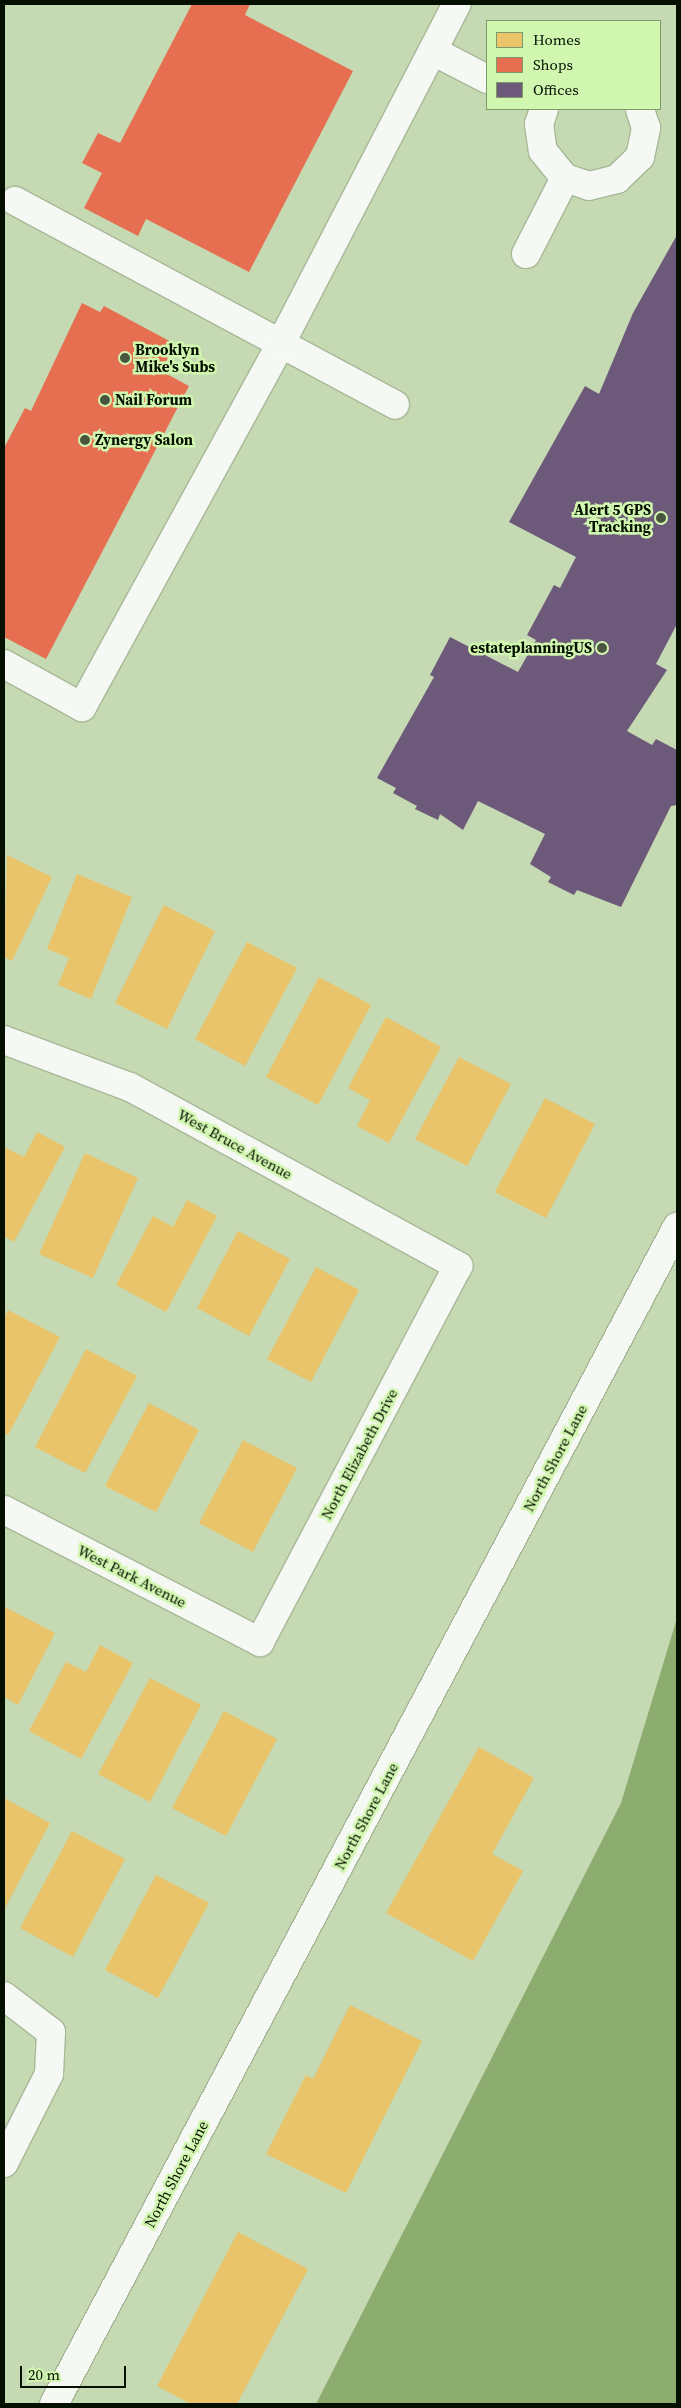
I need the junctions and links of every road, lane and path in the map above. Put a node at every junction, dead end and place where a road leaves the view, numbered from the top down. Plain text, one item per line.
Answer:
1 (457, 4) edge
2 (433, 50) junction
3 (486, 78) edge
4 (544, 110) edge
5 (640, 110) edge
6 (566, 178) junction
7 (15, 201) dead end
8 (526, 254) dead end
9 (280, 343) junction
10 (395, 405) dead end
11 (4, 664) edge
12 (4, 1040) edge
13 (677, 1227) edge
14 (458, 1266) joint
15 (4, 1510) edge
16 (260, 1642) joint
17 (4, 1996) edge
18 (4, 2162) edge
19 (54, 2404) edge

1 - 2 street
2 - 3 street
2 - 9 street
4 - 6 street
5 - 6 street
6 - 8 street
7 - 9 street
9 - 10 street
9 - 11 street
12 - 14 street, West Bruce Avenue
13 - 19 street, North Shore Lane
14 - 16 street, North Elizabeth Drive
15 - 16 street, West Park Avenue
17 - 18 street

